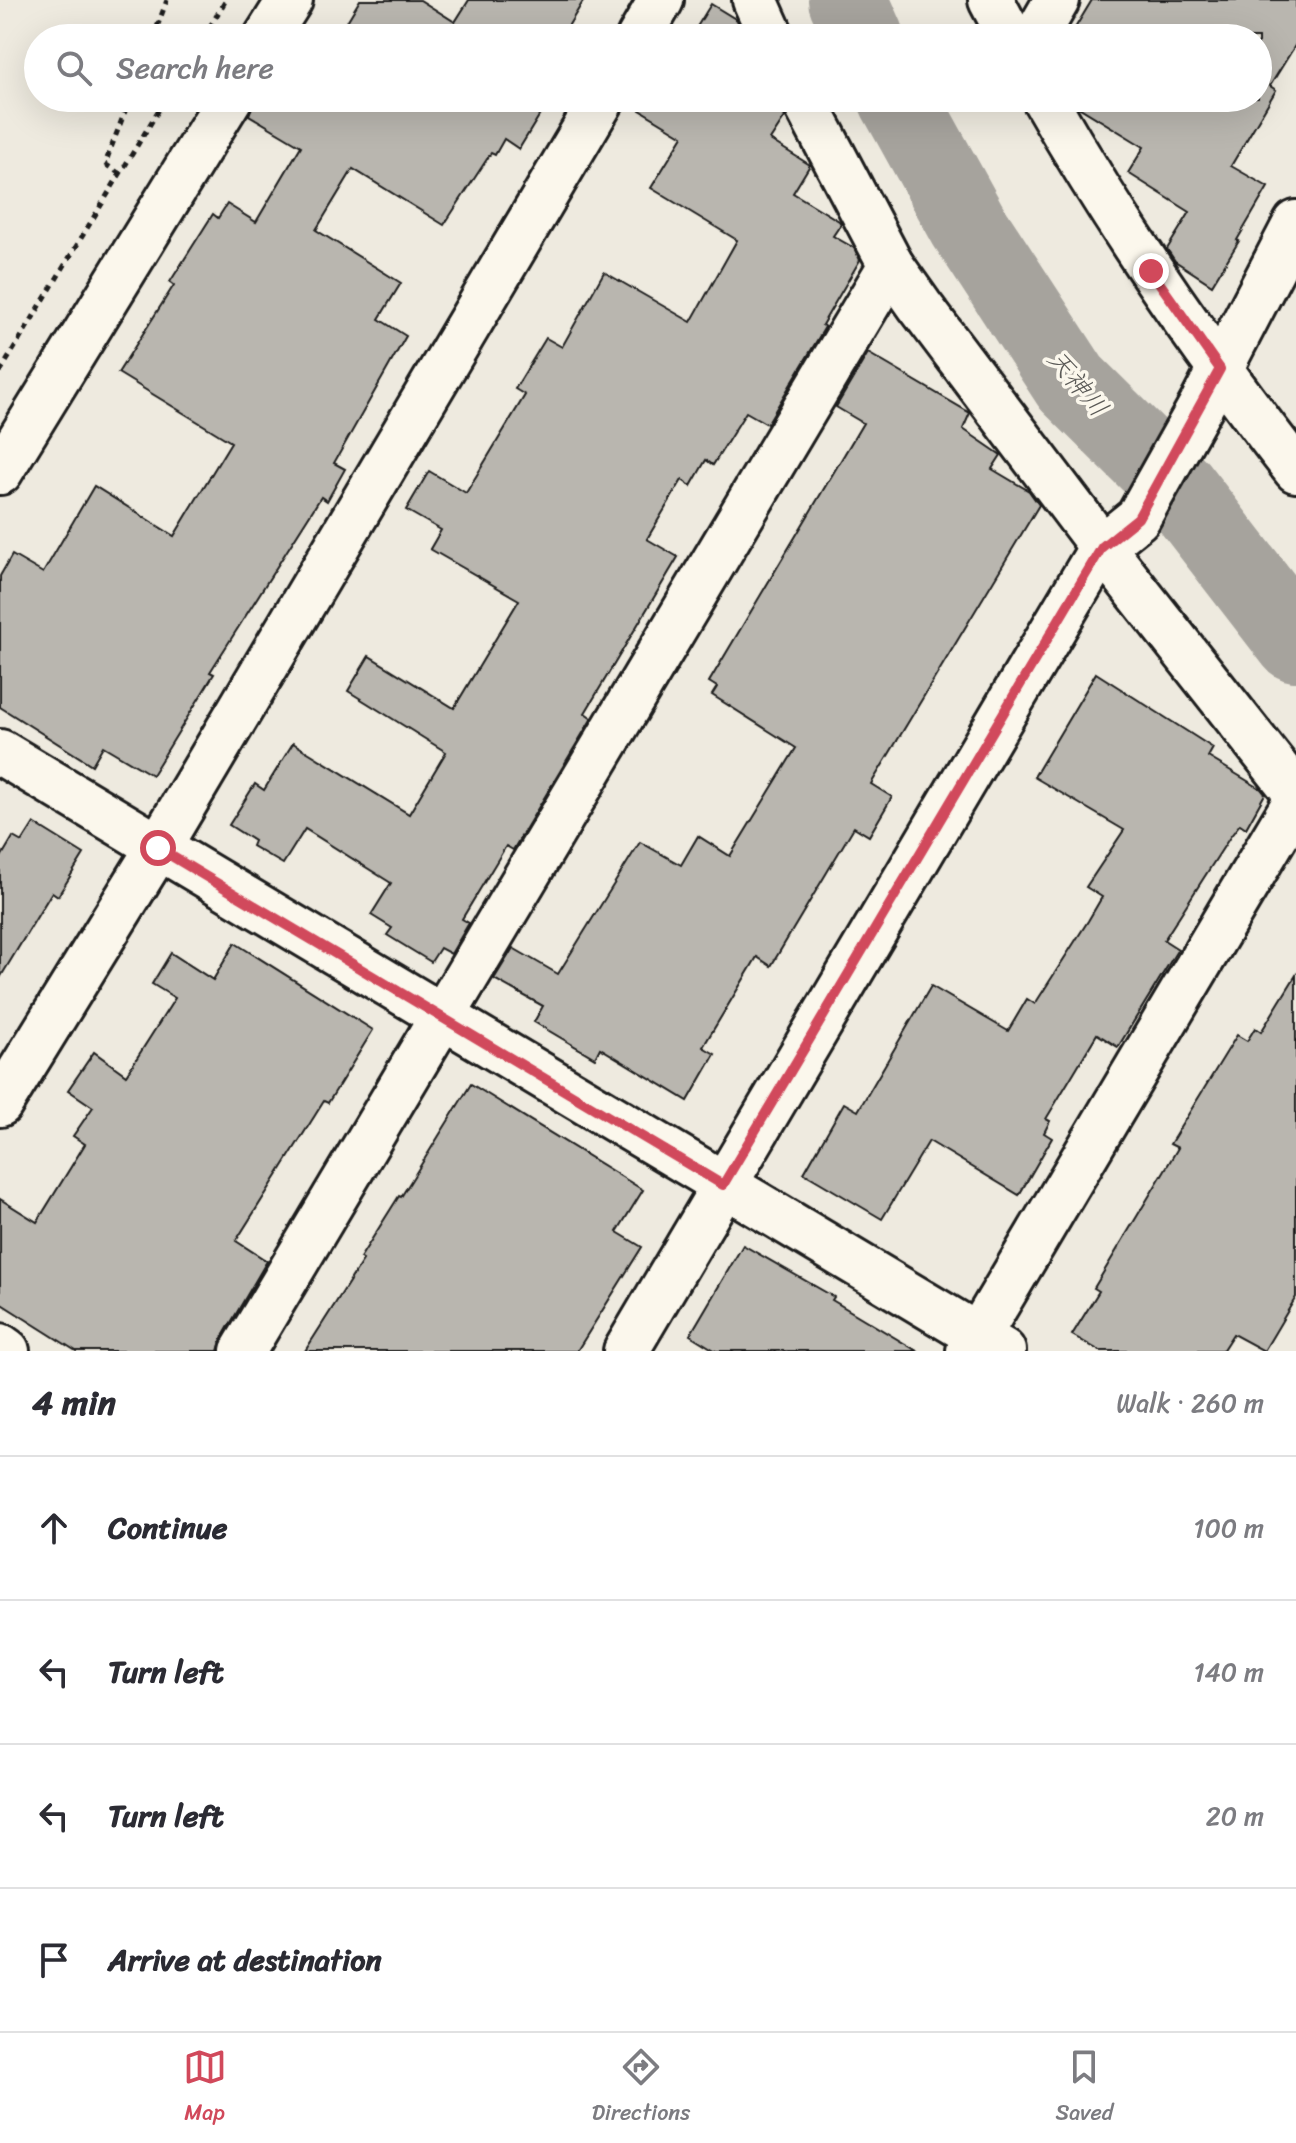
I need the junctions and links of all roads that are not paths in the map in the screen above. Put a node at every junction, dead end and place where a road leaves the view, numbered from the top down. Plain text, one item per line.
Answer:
1 (290, 0) edge
2 (661, 0) edge
3 (755, 0) edge
4 (991, 0) edge
5 (1057, 0) edge
6 (275, 24) edge
7 (647, 24) edge
8 (766, 24) edge
9 (1004, 24) edge
10 (1043, 24) edge
11 (221, 112) edge
12 (595, 112) edge
13 (810, 112) edge
14 (1053, 112) edge
15 (1296, 223) edge
16 (891, 265) junction
17 (1212, 385) junction
18 (1296, 470) edge
19 (0, 472) edge
20 (1102, 547) junction
21 (0, 752) edge
22 (1296, 793) edge
23 (1296, 801) edge
24 (158, 848) junction
25 (442, 1017) junction
26 (0, 1104) edge
27 (723, 1185) junction
28 (0, 1346) edge
29 (984, 1346) edge
30 (7, 1351) edge
31 (243, 1351) edge
32 (626, 1351) edge

1 - 6 street
2 - 7 street
3 - 8 street
4 - 9 street
5 - 10 street
11 - 19 street
12 - 24 street
13 - 16 street
14 - 17 street
15 - 17 street
16 - 20 street
16 - 25 street
17 - 18 street
17 - 20 street
20 - 22 street
20 - 27 street
21 - 24 street
23 - 29 street
24 - 25 street
24 - 26 street
25 - 27 street
25 - 31 street
27 - 29 street
27 - 32 street
28 - 30 street

